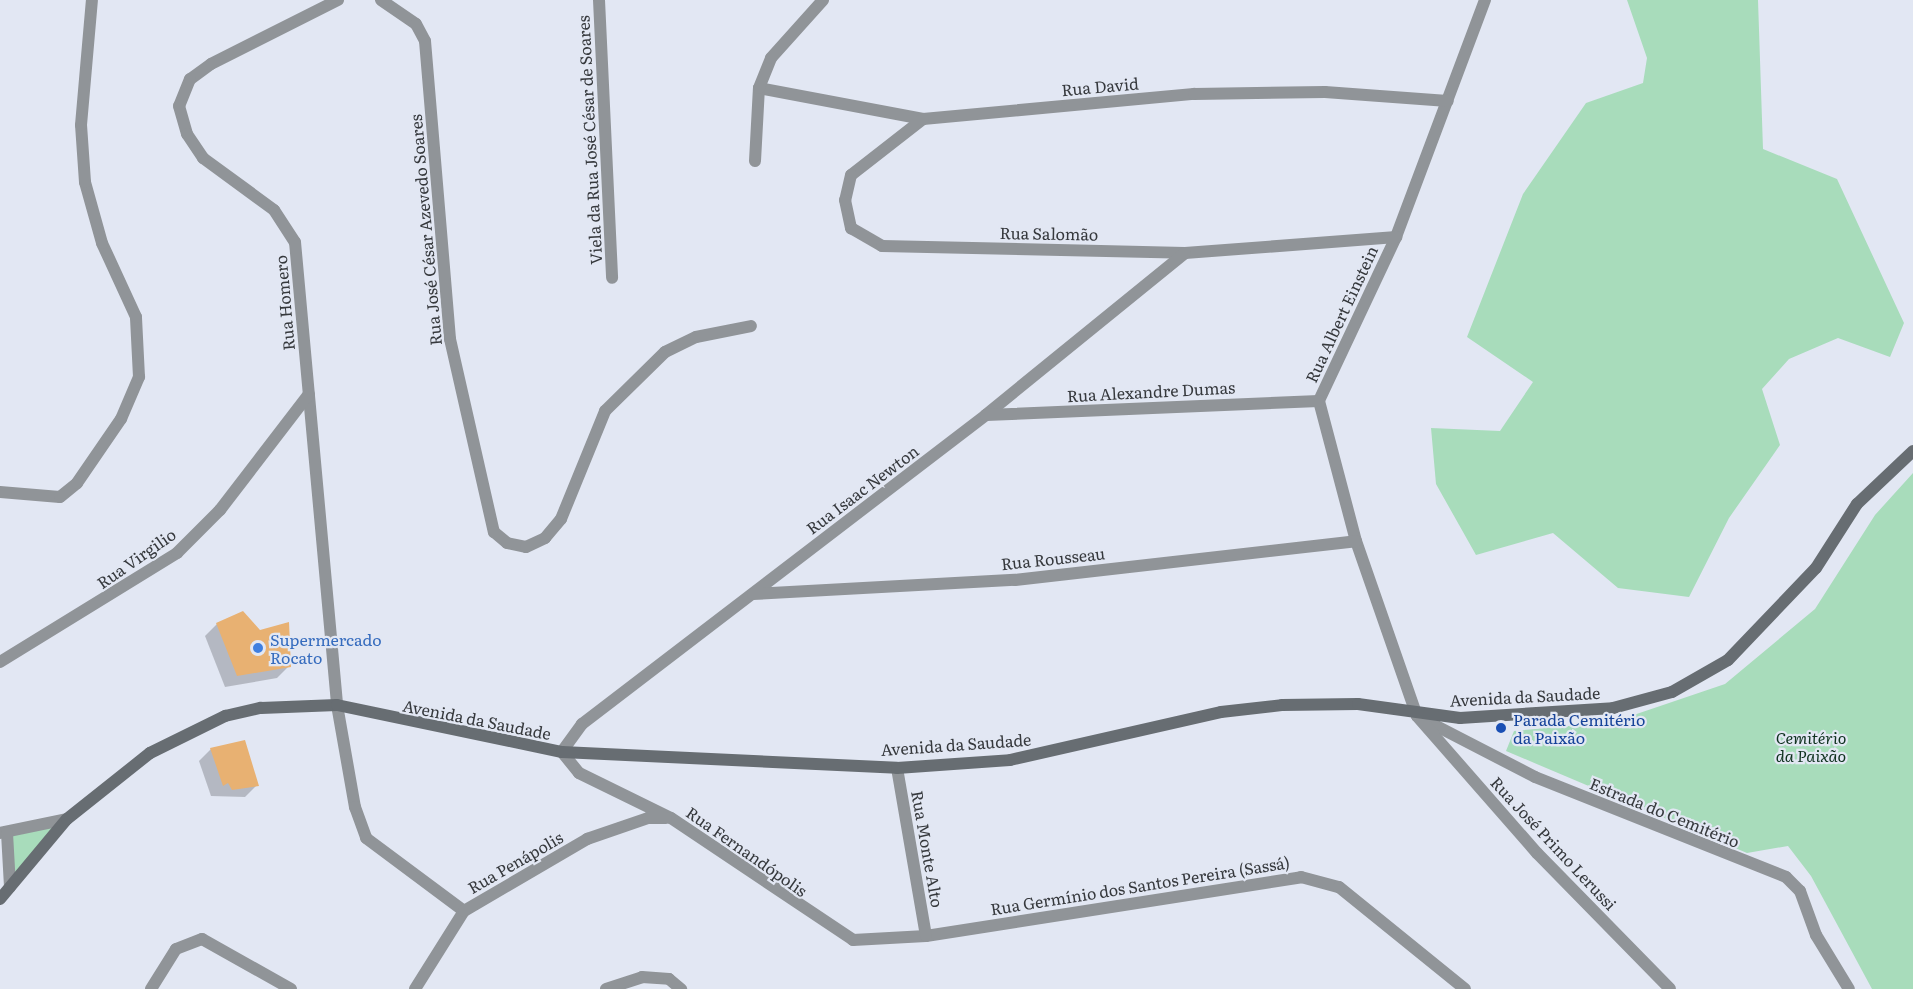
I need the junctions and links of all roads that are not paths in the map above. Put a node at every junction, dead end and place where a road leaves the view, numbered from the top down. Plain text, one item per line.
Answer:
1 (92, 0) edge
2 (338, 0) edge
3 (381, 0) edge
4 (598, 0) edge
5 (823, 0) edge
6 (1485, 0) edge
7 (759, 87) junction
8 (1448, 101) junction
9 (923, 119) junction
10 (756, 161) dead end
11 (1396, 237) junction
12 (1185, 253) junction
13 (612, 278) dead end
14 (751, 326) dead end
15 (309, 394) junction
16 (1319, 401) junction
17 (986, 415) junction
18 (1913, 451) edge
19 (0, 492) edge
20 (1356, 541) junction
21 (753, 594) junction
22 (0, 662) edge
23 (337, 705) junction
24 (1417, 716) junction
25 (562, 752) junction
26 (897, 768) junction
27 (670, 818) junction
28 (67, 819) junction
29 (3, 833) edge
30 (10, 887) junction
31 (0, 899) edge
32 (464, 911) junction
33 (926, 936) junction
34 (151, 989) edge
35 (291, 989) edge
36 (415, 989) edge
37 (606, 989) edge
38 (681, 989) edge
39 (1465, 989) edge
40 (1670, 989) edge
41 (1849, 989) edge

1 - 19 street
2 - 15 street, Rua Homero
3 - 14 street, Rua José César Azevedo Soares
4 - 13 street, Viela da Rua José César de Soares
5 - 7 street
6 - 8 street, Rua Albert Einstein
7 - 9 street, Rua David
7 - 10 street
8 - 9 street, Rua David
8 - 11 street, Rua Albert Einstein
9 - 12 street, Rua Salomão
11 - 12 street, Rua Salomão
11 - 16 street, Rua Albert Einstein
12 - 17 street, Rua Isaac Newton
15 - 22 street, Rua Virgilio
15 - 23 street, Rua Homero
16 - 17 street, Rua Alexandre Dumas
16 - 20 street, Rua Albert Einstein
17 - 21 street, Rua Isaac Newton
18 - 24 main road, Avenida da Saudade
20 - 21 street, Rua Rousseau
20 - 24 street, Rua Albert Einstein
21 - 25 street, Rua Isaac Newton
23 - 25 main road, Avenida da Saudade
23 - 28 main road, Avenida da Saudade
23 - 32 street, Rua Homero
24 - 26 main road, Avenida da Saudade
24 - 40 street, Rua José Primo Lerussi
24 - 41 street, Estrada do Cemitério
25 - 26 main road, Avenida da Saudade
25 - 27 street, Rua Fernandópolis
26 - 33 street, Rua Monte Alto
27 - 32 street, Rua Penápolis
27 - 33 street, Rua Fernandópolis
28 - 29 street
28 - 30 main road, Avenida da Saudade
29 - 30 street
30 - 31 main road, Avenida da Saudade
32 - 36 street, Rua Penápolis
33 - 39 street, Rua Germínio dos Santos Pereira (Sassá)
34 - 35 street
37 - 38 street

